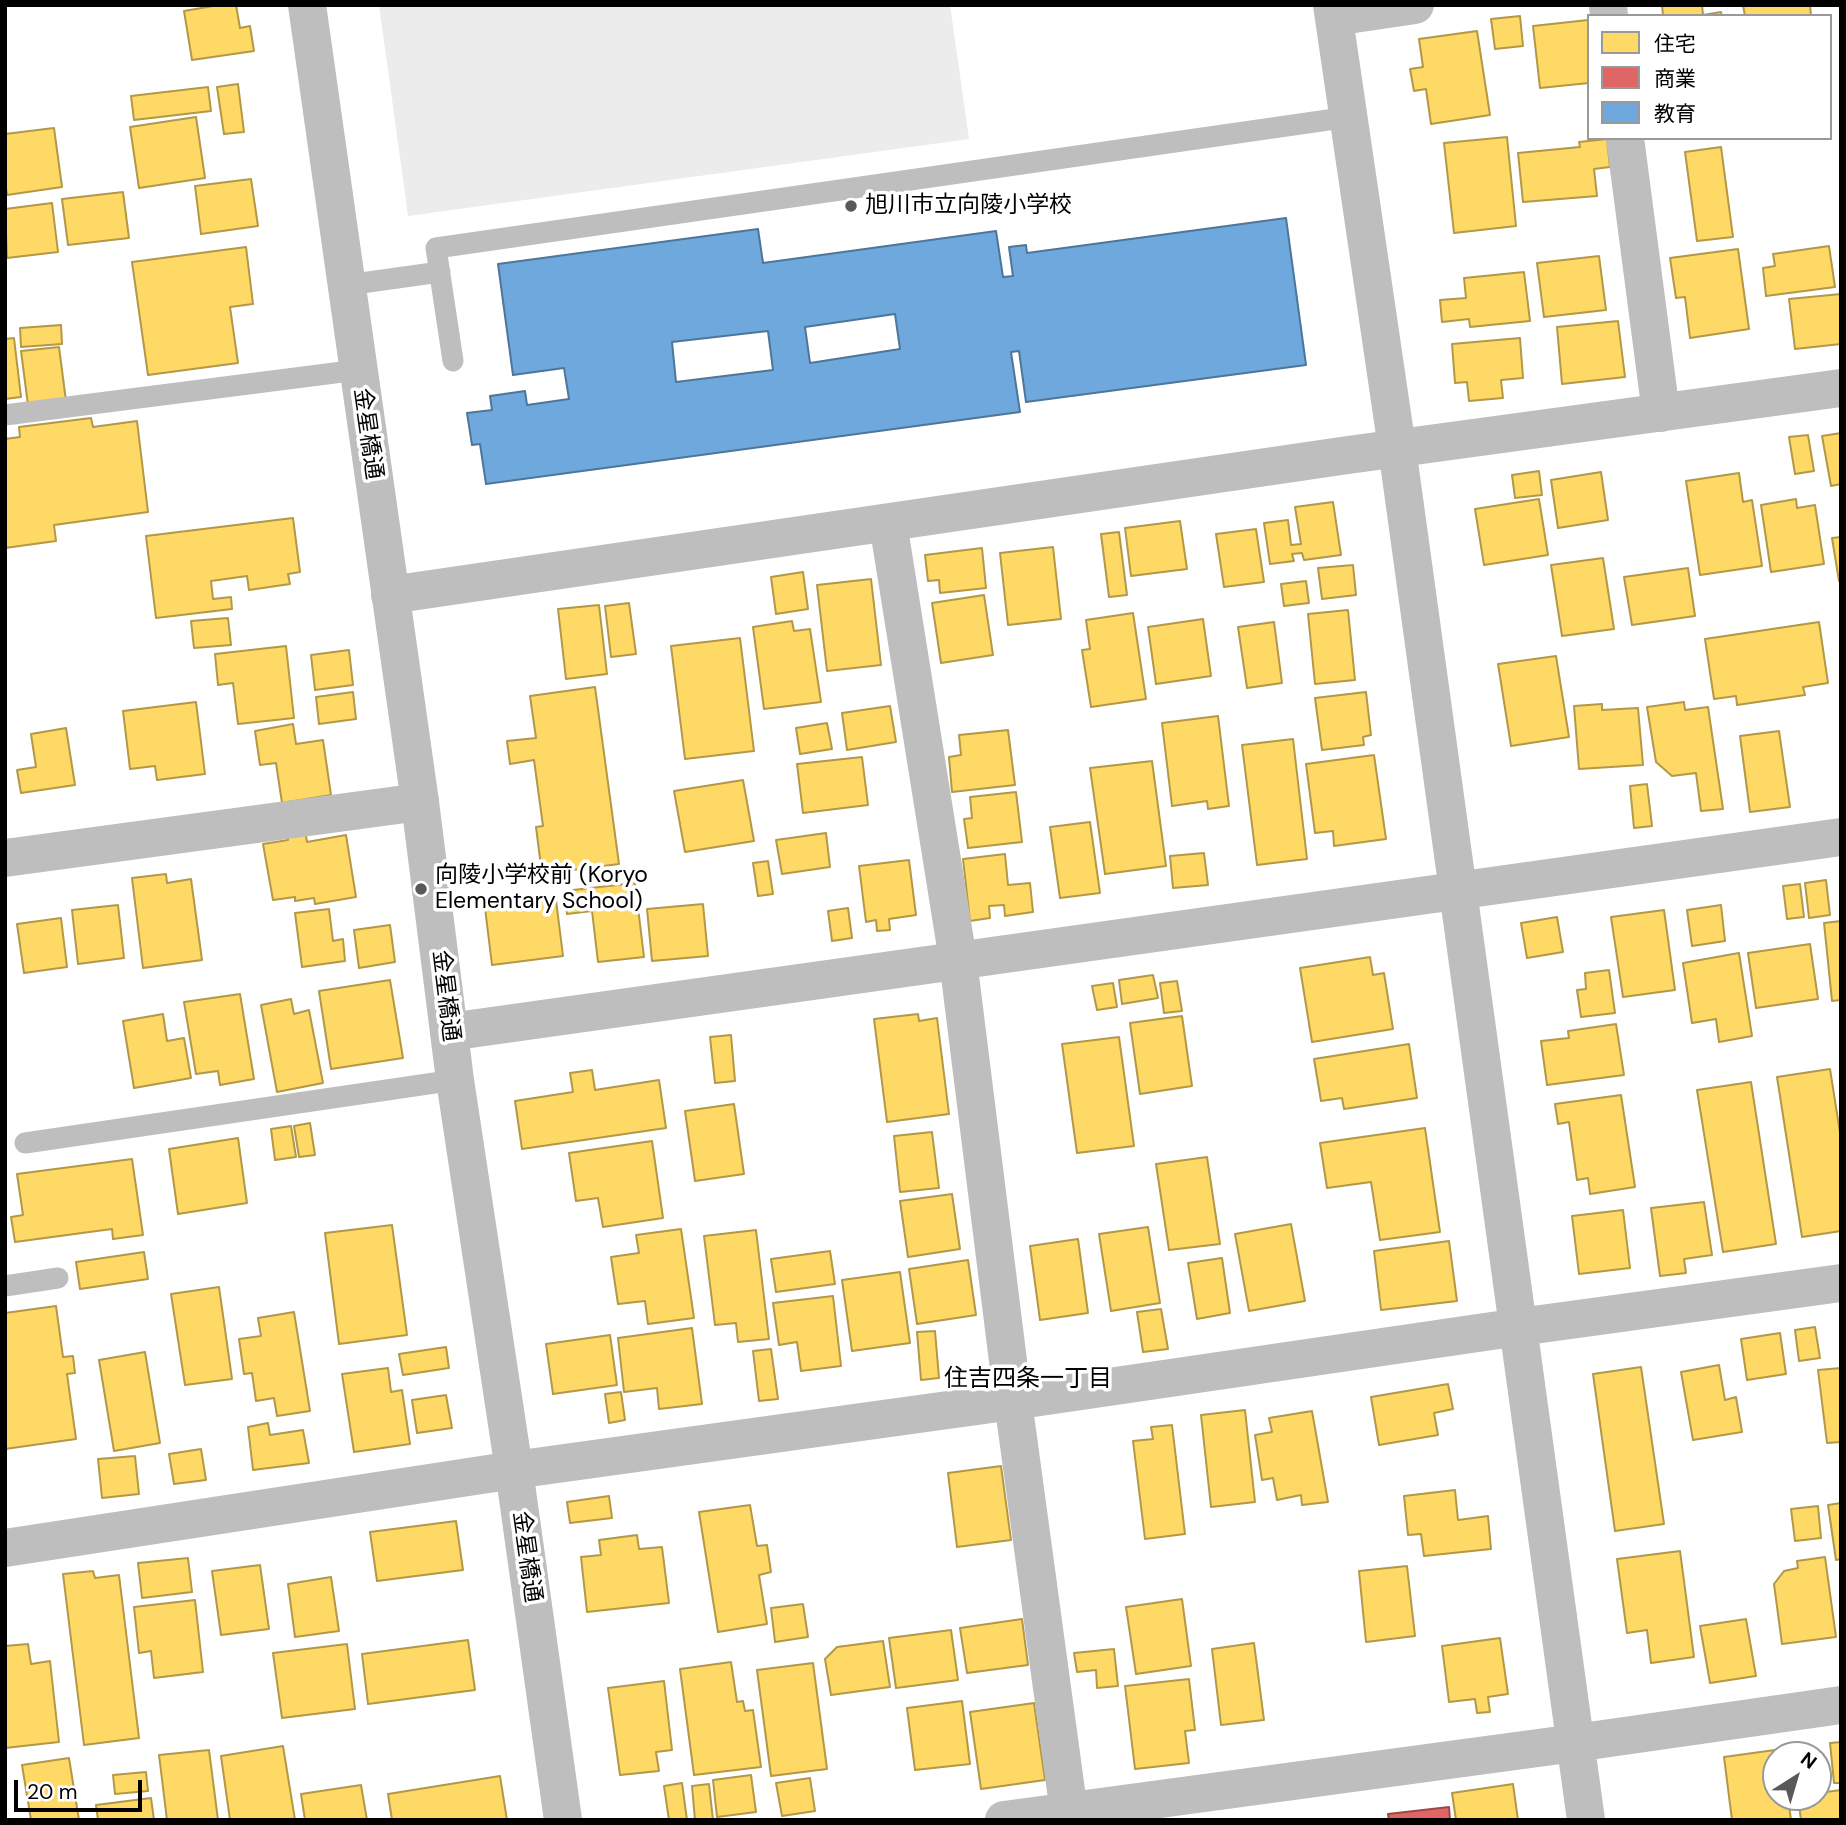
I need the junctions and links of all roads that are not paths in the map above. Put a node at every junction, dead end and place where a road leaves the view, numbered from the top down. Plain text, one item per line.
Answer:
1 (307, 5) edge
2 (1415, 5) edge
3 (1333, 11) edge
4 (1349, 117) junction
5 (1625, 140) edge
6 (440, 272) junction
7 (347, 285) junction
8 (453, 361) dead end
9 (358, 370) junction
10 (1841, 388) edge
11 (1661, 413) junction
12 (5, 415) edge
13 (1397, 448) junction
14 (888, 523) junction
15 (390, 595) junction
16 (420, 802) junction
17 (1841, 837) edge
18 (5, 858) edge
19 (1458, 890) junction
20 (958, 960) junction
21 (449, 1031) junction
22 (455, 1080) junction
23 (24, 1143) dead end
24 (58, 1278) dead end
25 (1841, 1283) edge
26 (5, 1286) edge
27 (1519, 1327) junction
28 (1013, 1401) junction
29 (514, 1470) junction
30 (5, 1548) edge
31 (1841, 1705) edge
32 (1575, 1743) junction
33 (1069, 1816) edge
34 (563, 1820) edge
35 (1004, 1820) edge
36 (1586, 1820) edge

1 - 7 street, 金星橋通
2 - 3 street
3 - 4 street
4 - 6 lane
4 - 13 street
5 - 11 street
6 - 7 lane
6 - 8 lane
7 - 9 street, 金星橋通
9 - 12 lane
9 - 15 street, 金星橋通
10 - 11 street
11 - 13 street
13 - 14 street
13 - 19 street
14 - 15 street
14 - 20 street
15 - 16 street, 金星橋通
16 - 18 street
16 - 21 street, 金星橋通
17 - 19 street
19 - 20 street
19 - 27 street
20 - 21 street
20 - 28 street
21 - 22 street, 金星橋通
22 - 23 lane
22 - 29 street, 金星橋通
24 - 26 lane
25 - 27 street
27 - 28 street
27 - 32 street
28 - 29 street
28 - 33 street
29 - 30 street
29 - 34 street, 金星橋通
31 - 32 street
32 - 33 street
32 - 36 street
33 - 35 street

